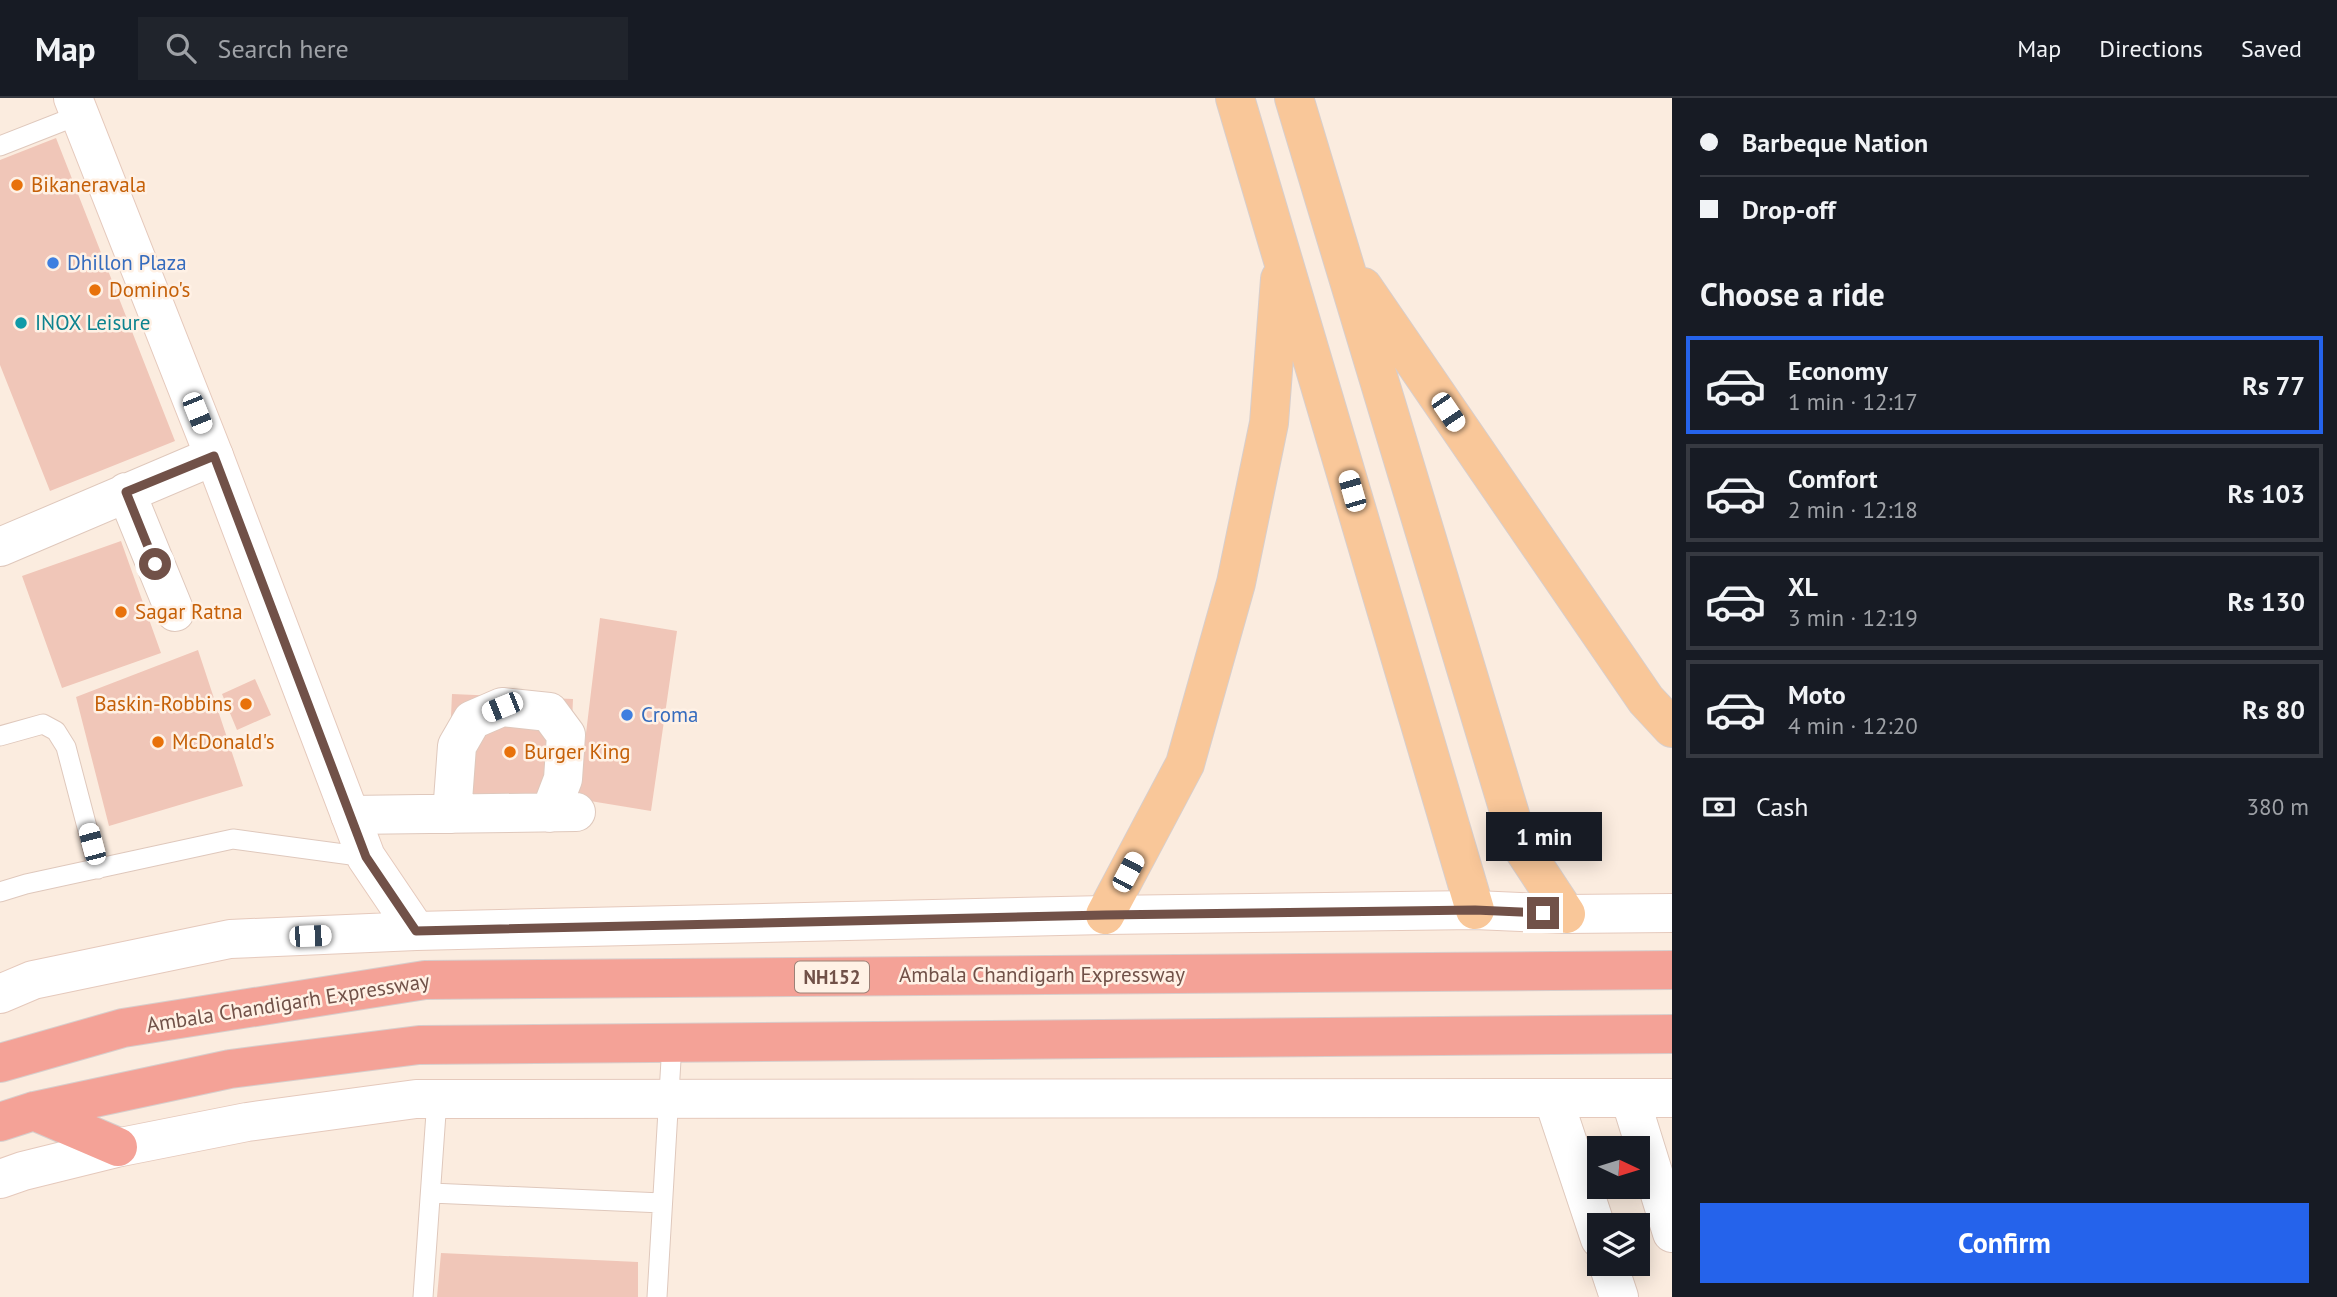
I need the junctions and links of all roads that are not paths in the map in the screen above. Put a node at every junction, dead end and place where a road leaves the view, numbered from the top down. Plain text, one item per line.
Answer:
1 (1235, 98) edge
2 (1294, 98) edge
3 (76, 106) edge
4 (0, 146) edge
5 (1282, 255) junction
6 (1342, 256) junction
7 (214, 456) junction
8 (126, 492) junction
9 (0, 547) edge
10 (175, 612) dead end
11 (1672, 728) edge
12 (0, 736) edge
13 (452, 814) junction
14 (350, 815) junction
15 (366, 857) junction
16 (98, 869) junction
17 (0, 892) edge
18 (1475, 910) junction
19 (1672, 913) edge
20 (1566, 914) junction
21 (1105, 915) junction
22 (416, 931) junction
23 (1672, 970) edge
24 (0, 994) edge
25 (1672, 1034) edge
26 (672, 1043) junction
27 (0, 1063) edge
28 (1553, 1098) junction
29 (1630, 1098) junction
30 (1672, 1098) edge
31 (436, 1099) junction
32 (669, 1099) junction
33 (17, 1117) edge
34 (118, 1147) junction
35 (0, 1179) edge
36 (430, 1192) junction
37 (662, 1203) junction
38 (1592, 1213) edge
39 (1672, 1233) edge
40 (1612, 1276) edge
41 (423, 1297) edge
42 (657, 1297) edge
43 (1619, 1297) edge

1 - 5 main road
2 - 6 main road
3 - 4 lane
3 - 7 street
5 - 18 main road
5 - 21 main road
6 - 11 main road
6 - 20 main road
7 - 8 street
7 - 14 street
8 - 9 street
8 - 10 street
12 - 16 lane
13 - 13 street
13 - 14 street
14 - 15 street
15 - 16 lane
15 - 22 street
16 - 17 lane
18 - 20 street
18 - 21 street
19 - 20 street
21 - 22 street
22 - 24 street
23 - 27 highway, Ambala Chandigarh Expressway / NH152
25 - 26 highway
26 - 32 lane
26 - 33 highway
28 - 29 street
28 - 32 street
28 - 38 street
29 - 30 street
29 - 39 street
31 - 32 street
31 - 34 street
31 - 36 lane
32 - 37 lane
33 - 34 highway
34 - 35 street
36 - 37 lane
36 - 41 lane
37 - 42 lane
40 - 43 street

